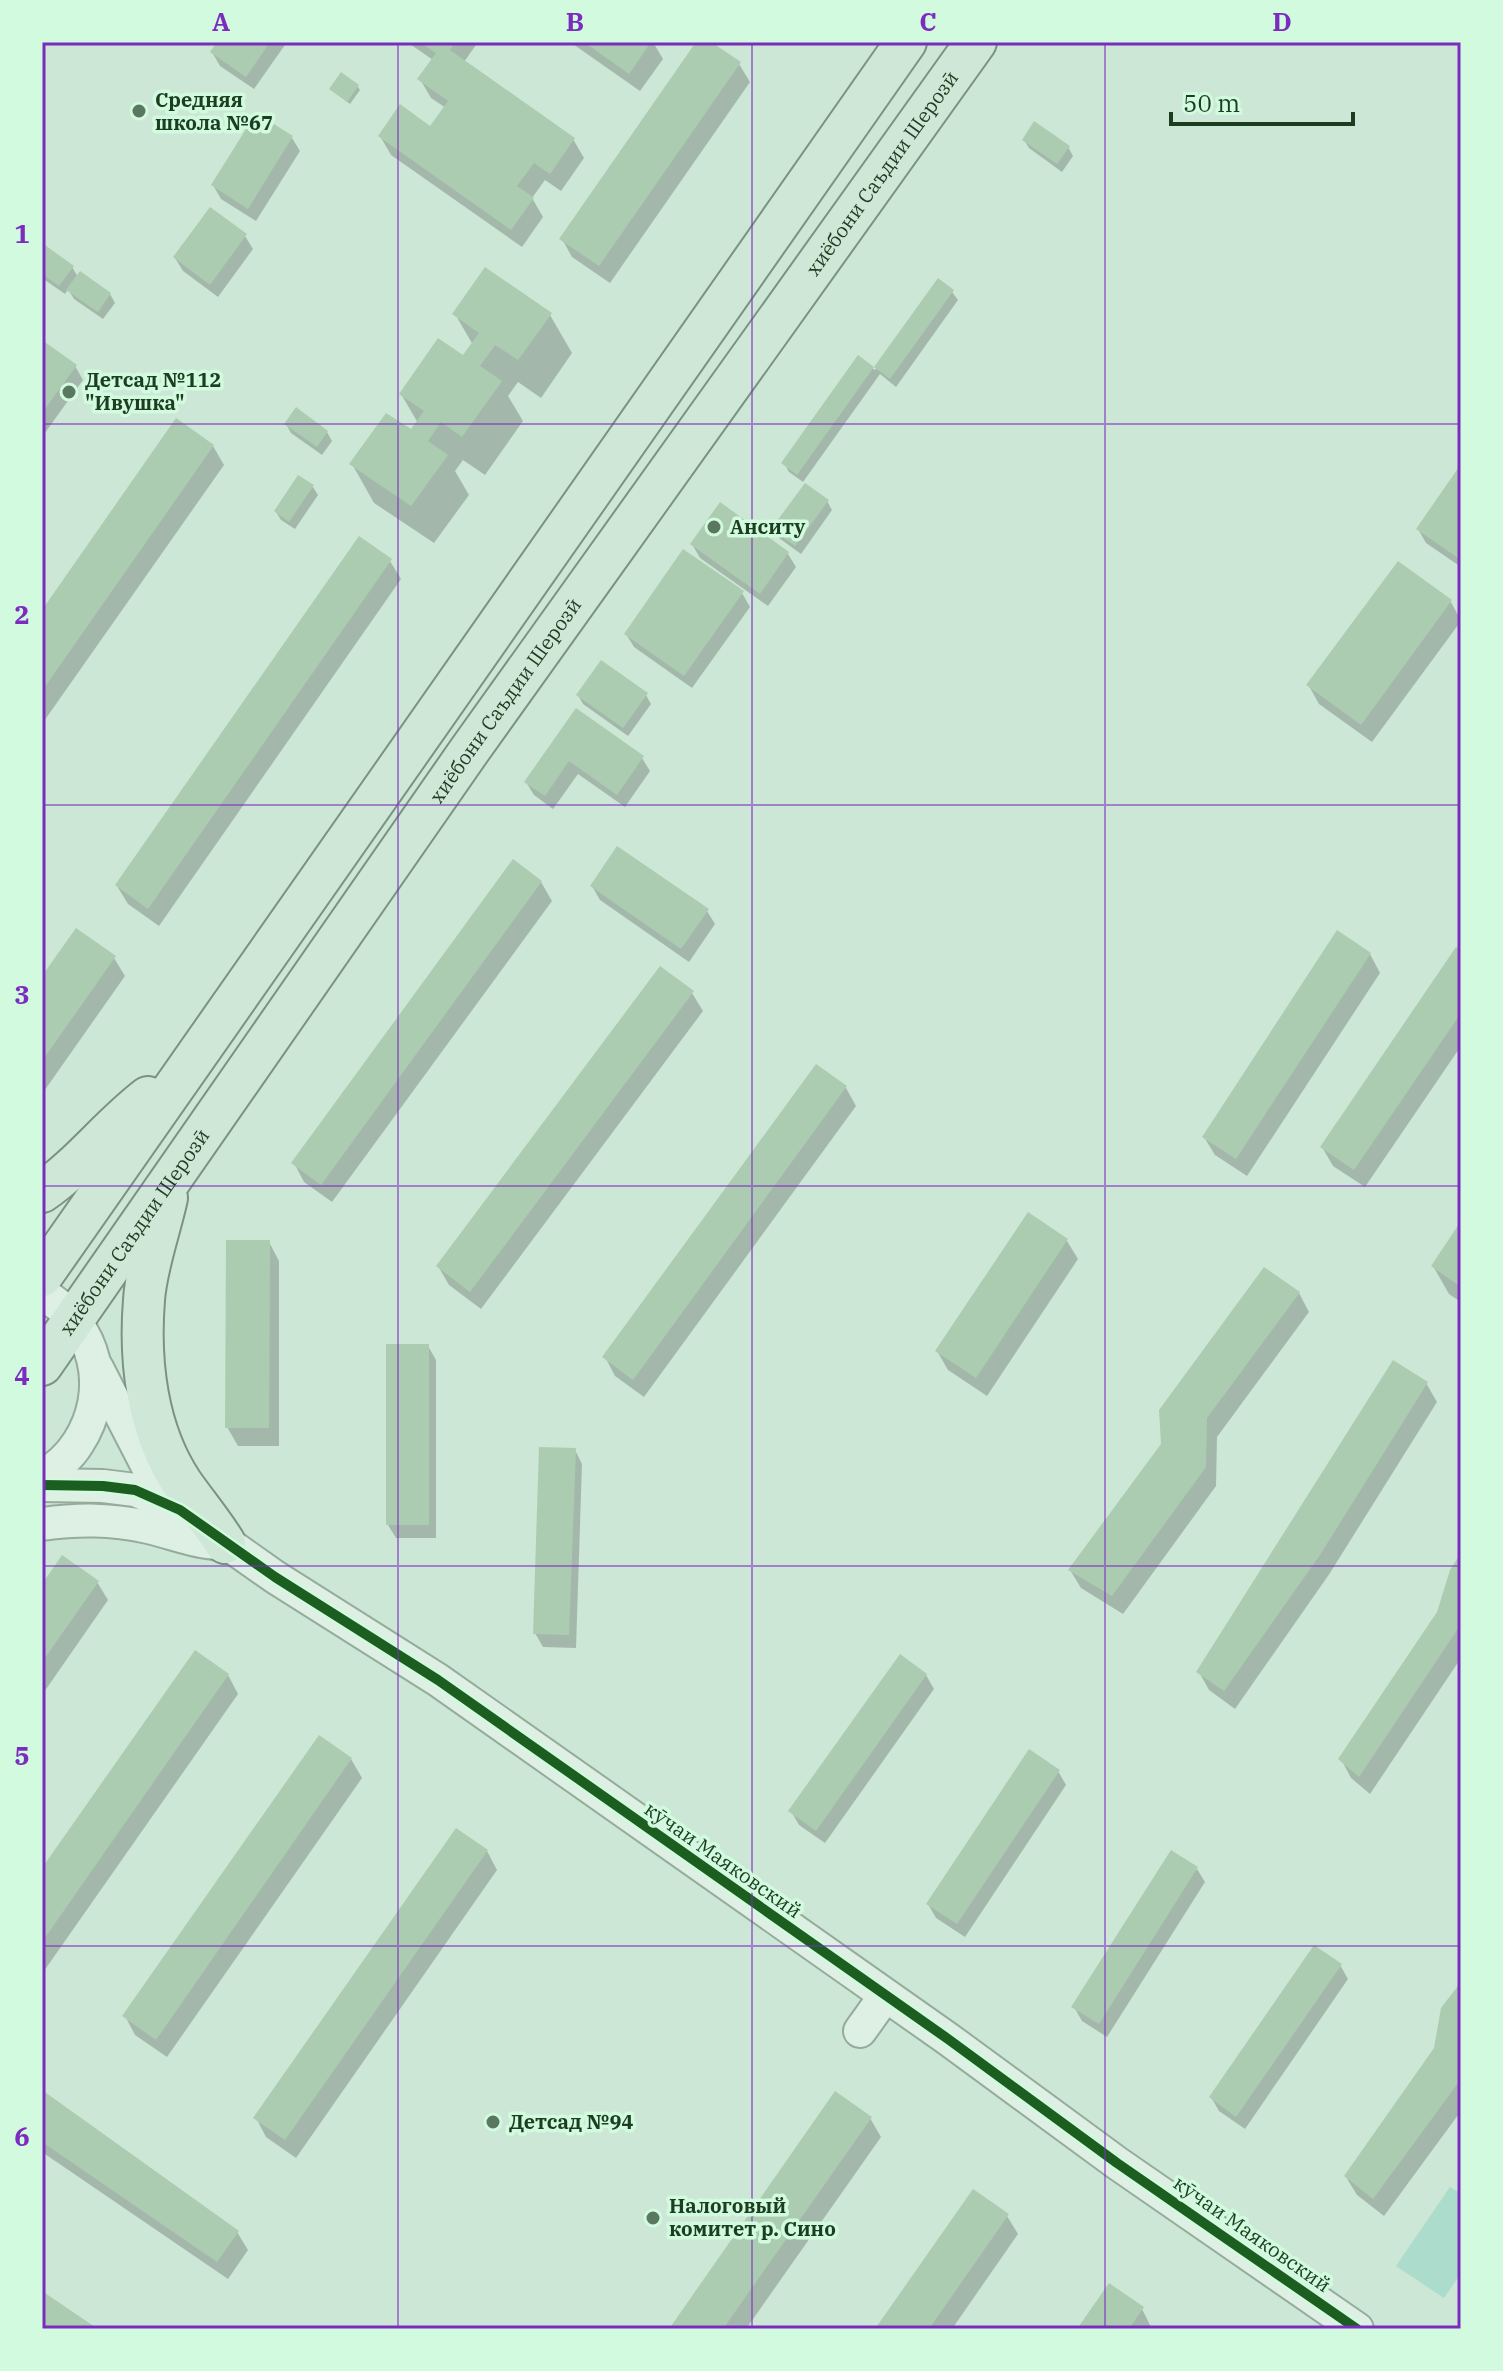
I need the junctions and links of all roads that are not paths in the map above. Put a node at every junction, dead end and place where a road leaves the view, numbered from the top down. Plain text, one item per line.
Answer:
1 (906, 42) edge
2 (976, 42) edge
3 (186, 1069) junction
4 (172, 1179) junction
5 (42, 1192) edge
6 (42, 1276) edge
7 (42, 1294) edge
8 (74, 1319) junction
9 (42, 1365) edge
10 (96, 1367) junction
11 (42, 1475) edge
12 (42, 1485) edge
13 (180, 1510) junction
14 (42, 1524) edge
15 (225, 1543) junction
16 (885, 1996) junction
17 (860, 2031) dead end
18 (1357, 2329) edge

1 - 3 main road
2 - 4 main road, хиёбони Саъдии Шерозӣ
3 - 5 main road
3 - 6 main road
4 - 8 main road, хиёбони Саъдии Шерозӣ
4 - 15 main road
7 - 8 street, кӯчаи Маяковский
8 - 9 main road, хиёбони Саъдии Шерозӣ
8 - 10 street, кӯчаи Маяковский
10 - 11 street, кӯчаи Маяковский
10 - 13 street, кӯчаи Маяковский
12 - 13 street, кӯчаи Маяковский
13 - 15 street, кӯчаи Маяковский
14 - 15 street
15 - 16 street, кӯчаи Маяковский
16 - 17 street
16 - 18 street, кӯчаи Маяковский

